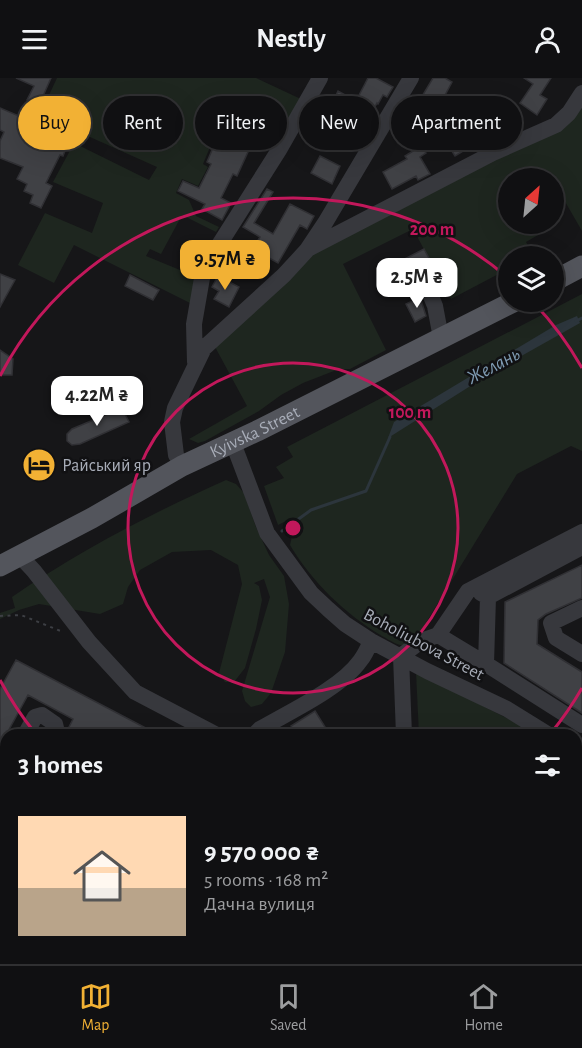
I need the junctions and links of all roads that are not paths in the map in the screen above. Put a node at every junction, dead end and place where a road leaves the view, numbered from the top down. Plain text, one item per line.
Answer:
1 (320, 78) edge
2 (411, 78) edge
3 (582, 93) edge
4 (306, 250) junction
5 (582, 267) edge
6 (564, 276) edge
7 (426, 284) dead end
8 (498, 310) edge
9 (441, 338) junction
10 (195, 368) junction
11 (233, 443) junction
12 (182, 466) junction
13 (582, 532) edge
14 (582, 547) edge
15 (20, 556) junction
16 (0, 566) edge
17 (484, 590) junction
18 (582, 608) edge
19 (438, 635) junction
20 (371, 641) junction
21 (582, 654) edge
22 (400, 656) junction
23 (486, 664) junction
24 (582, 725) edge
25 (28, 729) edge
26 (55, 729) edge
27 (205, 729) edge
28 (260, 729) edge
29 (404, 729) edge
30 (539, 729) edge

1 - 10 street
2 - 4 street
3 - 4 street
4 - 10 street
5 - 6 main road
7 - 9 street
8 - 9 main road, Kyivska Street
9 - 11 main road, Kyivska Street
10 - 12 street
11 - 12 main road, Kyivska Street
11 - 20 street, Boholiubova Street
12 - 15 main road, Kyivska Street
13 - 17 street
14 - 17 street
15 - 16 main road, Kyivska Street
15 - 27 street
17 - 19 street
17 - 23 street
18 - 21 street
19 - 22 street
19 - 23 street
20 - 22 street, Boholiubova Street
20 - 28 street
22 - 29 street
22 - 30 street, Boholiubova Street
23 - 24 street
25 - 26 street

